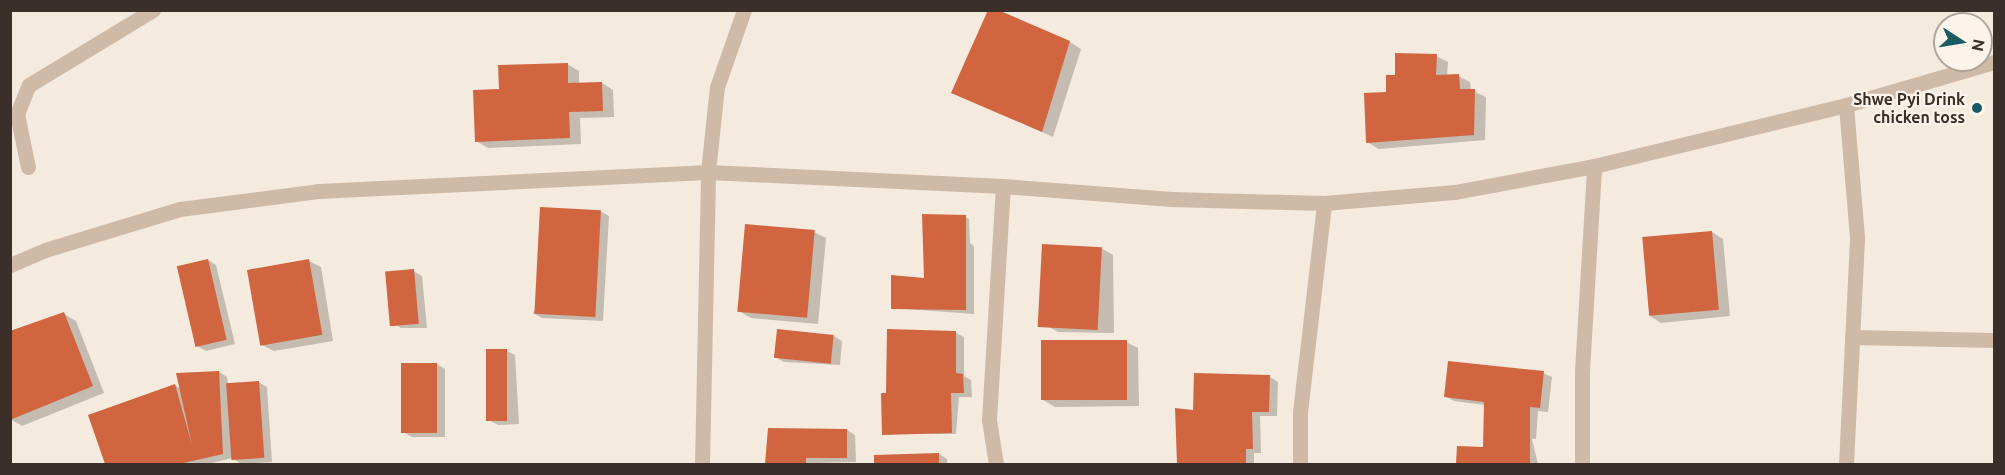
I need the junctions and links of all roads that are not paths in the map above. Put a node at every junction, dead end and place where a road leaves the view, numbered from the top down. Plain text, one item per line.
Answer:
1 (153, 10) edge
2 (744, 10) edge
3 (1995, 62) edge
4 (16, 96) edge
5 (1846, 105) junction
6 (1594, 166) junction
7 (28, 167) dead end
8 (708, 172) junction
9 (1003, 186) junction
10 (1324, 203) junction
11 (10, 265) edge
12 (1852, 337) junction
13 (1995, 340) edge
14 (702, 465) edge
15 (996, 465) edge
16 (1300, 465) edge
17 (1582, 465) edge
18 (1846, 465) edge

1 - 4 street
2 - 8 street
3 - 5 street
4 - 7 street
5 - 6 street
5 - 12 street
6 - 10 street
6 - 17 street
8 - 9 street
8 - 11 street
8 - 14 street
9 - 10 street
9 - 15 street
10 - 16 street
12 - 13 street
12 - 18 street

